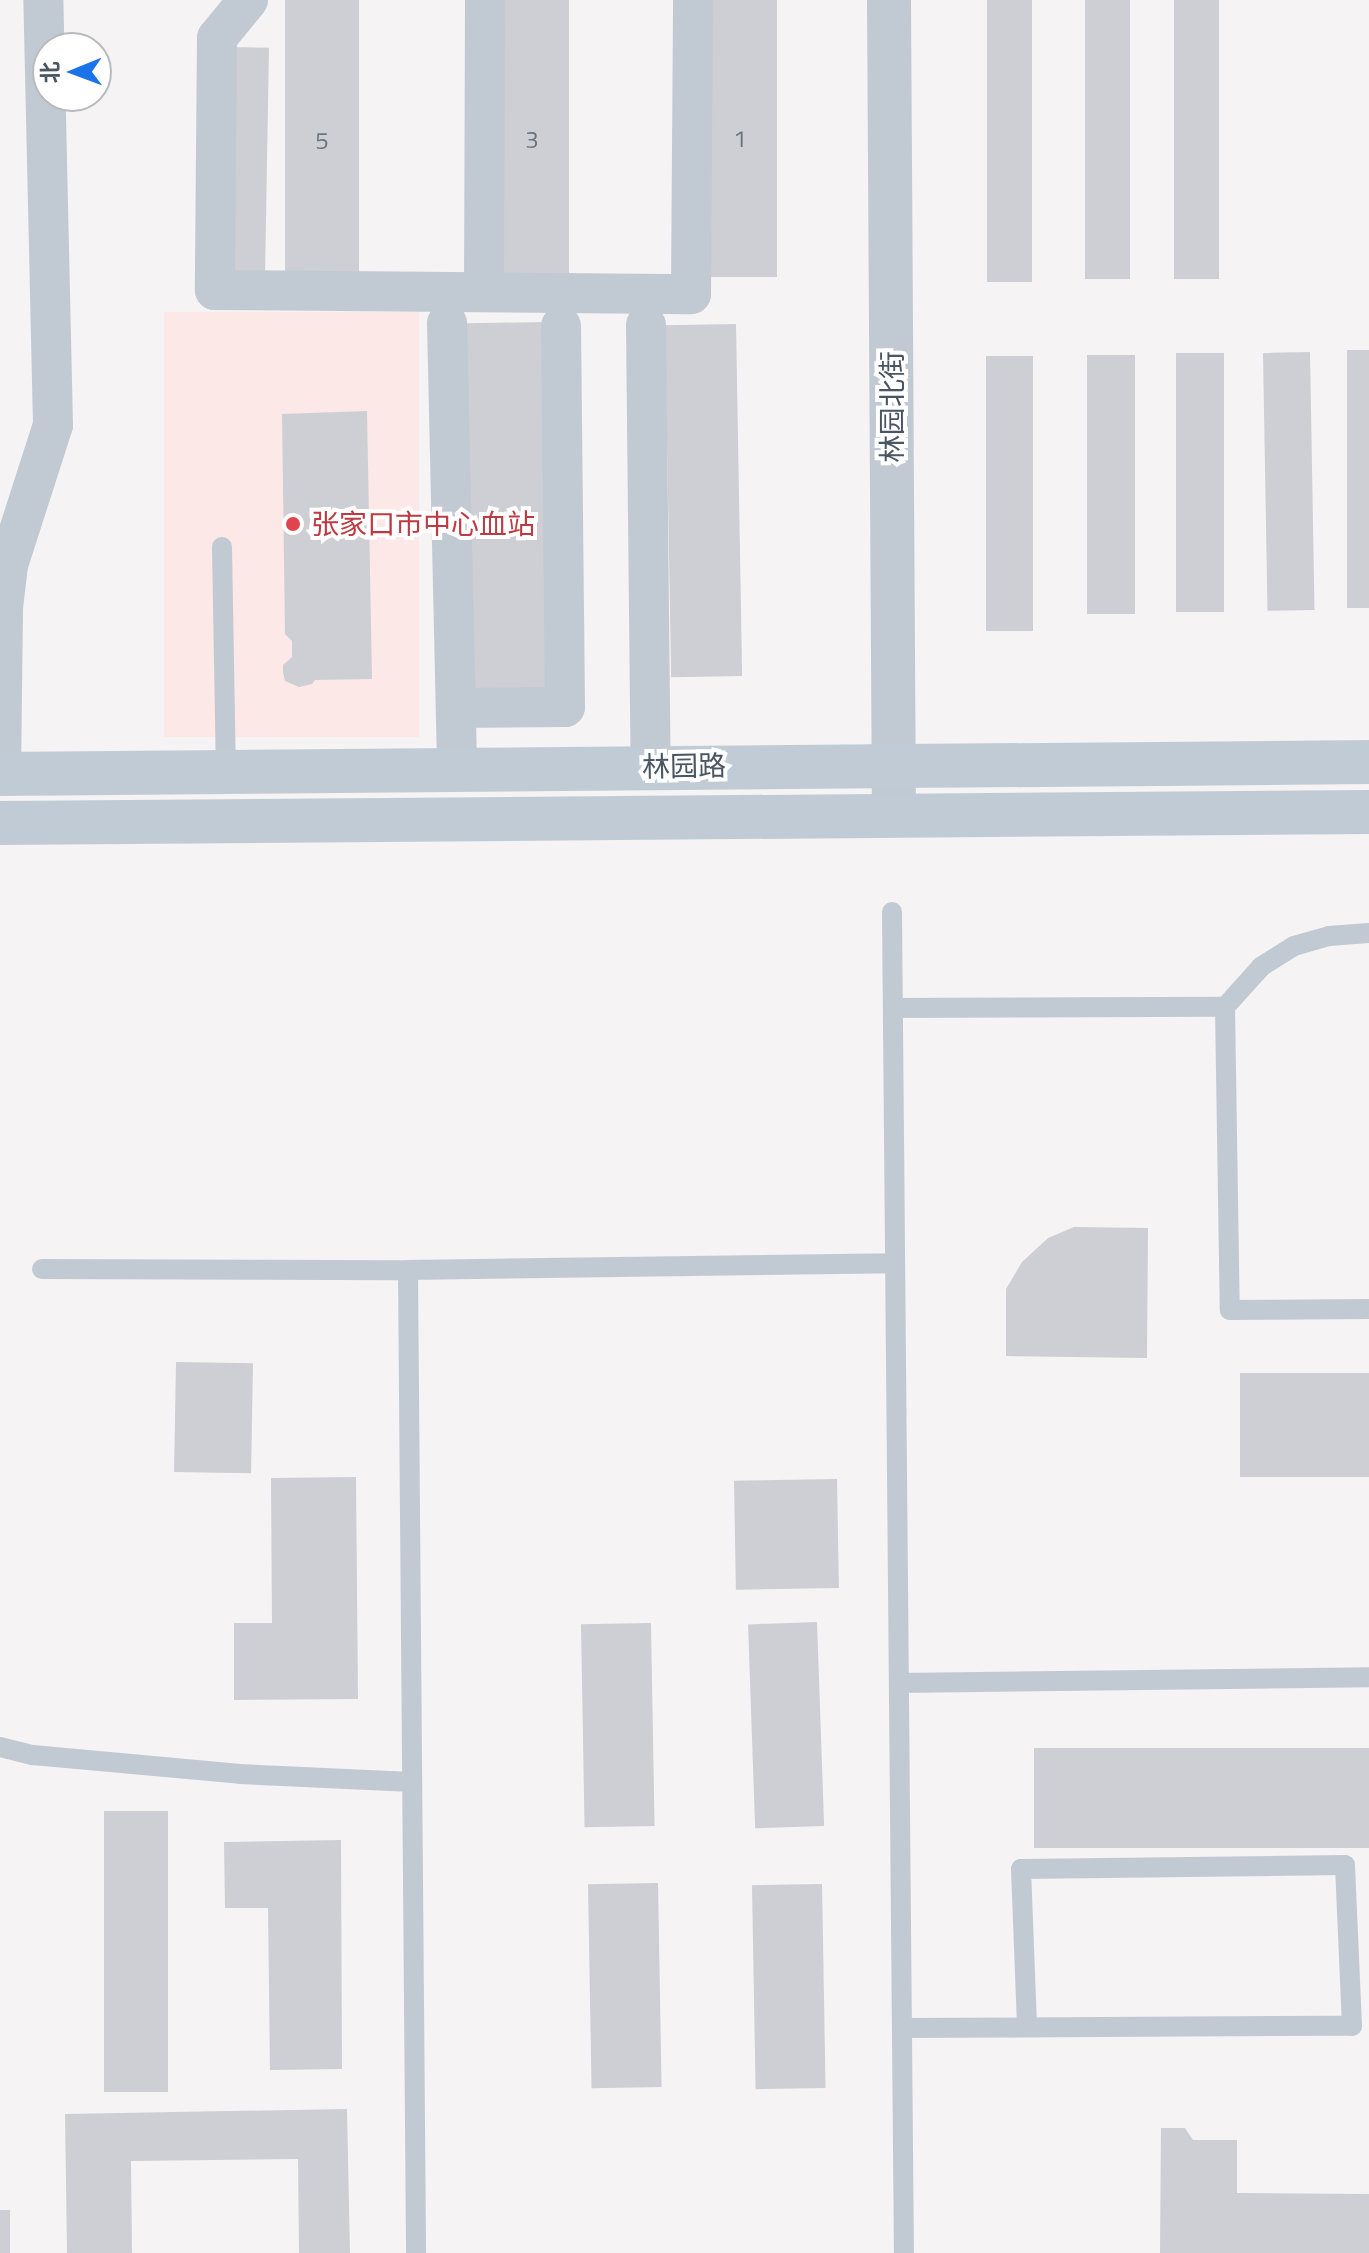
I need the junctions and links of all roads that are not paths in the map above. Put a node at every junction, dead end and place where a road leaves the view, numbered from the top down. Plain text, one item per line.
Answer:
1 (43, 0) edge
2 (248, 0) edge
3 (485, 0) edge
4 (693, 0) edge
5 (889, 0) edge
6 (484, 292) junction
7 (447, 323) dead end
8 (646, 325) dead end
9 (561, 326) dead end
10 (18, 480) edge
11 (222, 547) dead end
12 (456, 708) junction
13 (1369, 762) edge
14 (894, 764) junction
15 (651, 767) junction
16 (457, 769) junction
17 (226, 771) junction
18 (0, 774) edge
19 (1369, 812) edge
20 (894, 815) junction
21 (0, 823) edge
22 (892, 912) dead end
23 (1369, 933) edge
24 (1225, 1007) junction
25 (893, 1008) junction
26 (895, 1263) junction
27 (42, 1269) dead end
28 (408, 1270) junction
29 (1369, 1309) edge
30 (1369, 1677) edge
31 (899, 1683) junction
32 (0, 1747) edge
33 (412, 1782) junction
34 (1027, 2027) junction
35 (902, 2028) junction
36 (416, 2253) edge
37 (904, 2253) edge

1 - 10 street
2 - 6 street
3 - 6 street
4 - 6 street
5 - 14 street, 林园北街
7 - 12 street
8 - 15 street
9 - 12 street
10 - 18 street
11 - 17 lane
12 - 16 street
13 - 14 main road, 林园路
14 - 15 main road, 林园路
14 - 20 street, 林园北街
15 - 16 main road, 林园路
16 - 17 main road, 林园路
17 - 18 main road, 林园路
19 - 20 main road, 林园路
20 - 21 main road, 林园路
22 - 25 lane
23 - 24 lane
24 - 25 lane
24 - 29 lane
25 - 26 lane
26 - 28 lane
26 - 31 lane
27 - 28 lane
28 - 33 lane
30 - 31 lane
31 - 35 lane
32 - 33 lane
33 - 36 lane
34 - 34 lane
34 - 35 lane
35 - 37 lane

